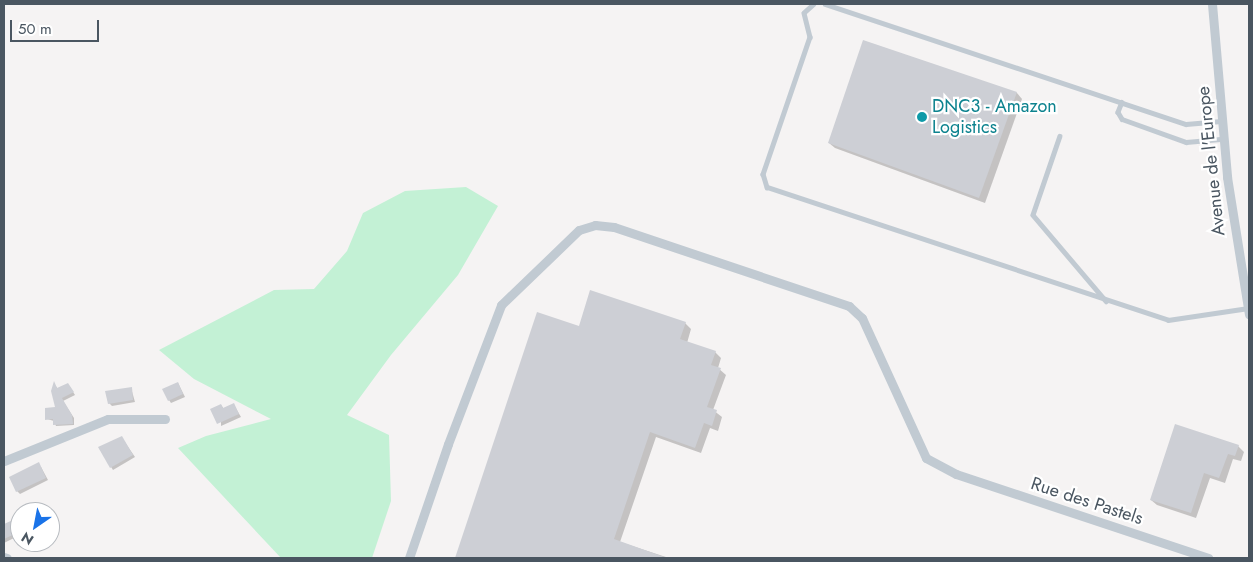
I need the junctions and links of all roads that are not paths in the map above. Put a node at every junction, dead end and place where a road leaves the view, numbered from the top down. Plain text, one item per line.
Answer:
1 (814, 4) edge
2 (825, 4) edge
3 (1212, 4) edge
4 (1122, 102) junction
5 (1221, 121) junction
6 (1060, 136) dead end
7 (1223, 139) junction
8 (1246, 282) edge
9 (1107, 302) junction
10 (1249, 311) edge
11 (165, 419) dead end
12 (4, 461) edge
13 (409, 558) edge
14 (1208, 558) edge

1 - 9 lane
2 - 4 lane
3 - 5 street, Avenue de l'Europe
4 - 5 lane
4 - 7 lane
5 - 7 street, Avenue de l'Europe
6 - 9 lane
7 - 8 street, Avenue de l'Europe
8 - 10 street, Avenue de l'Europe
9 - 10 lane
11 - 12 street
13 - 14 street, Rue des Pastels

